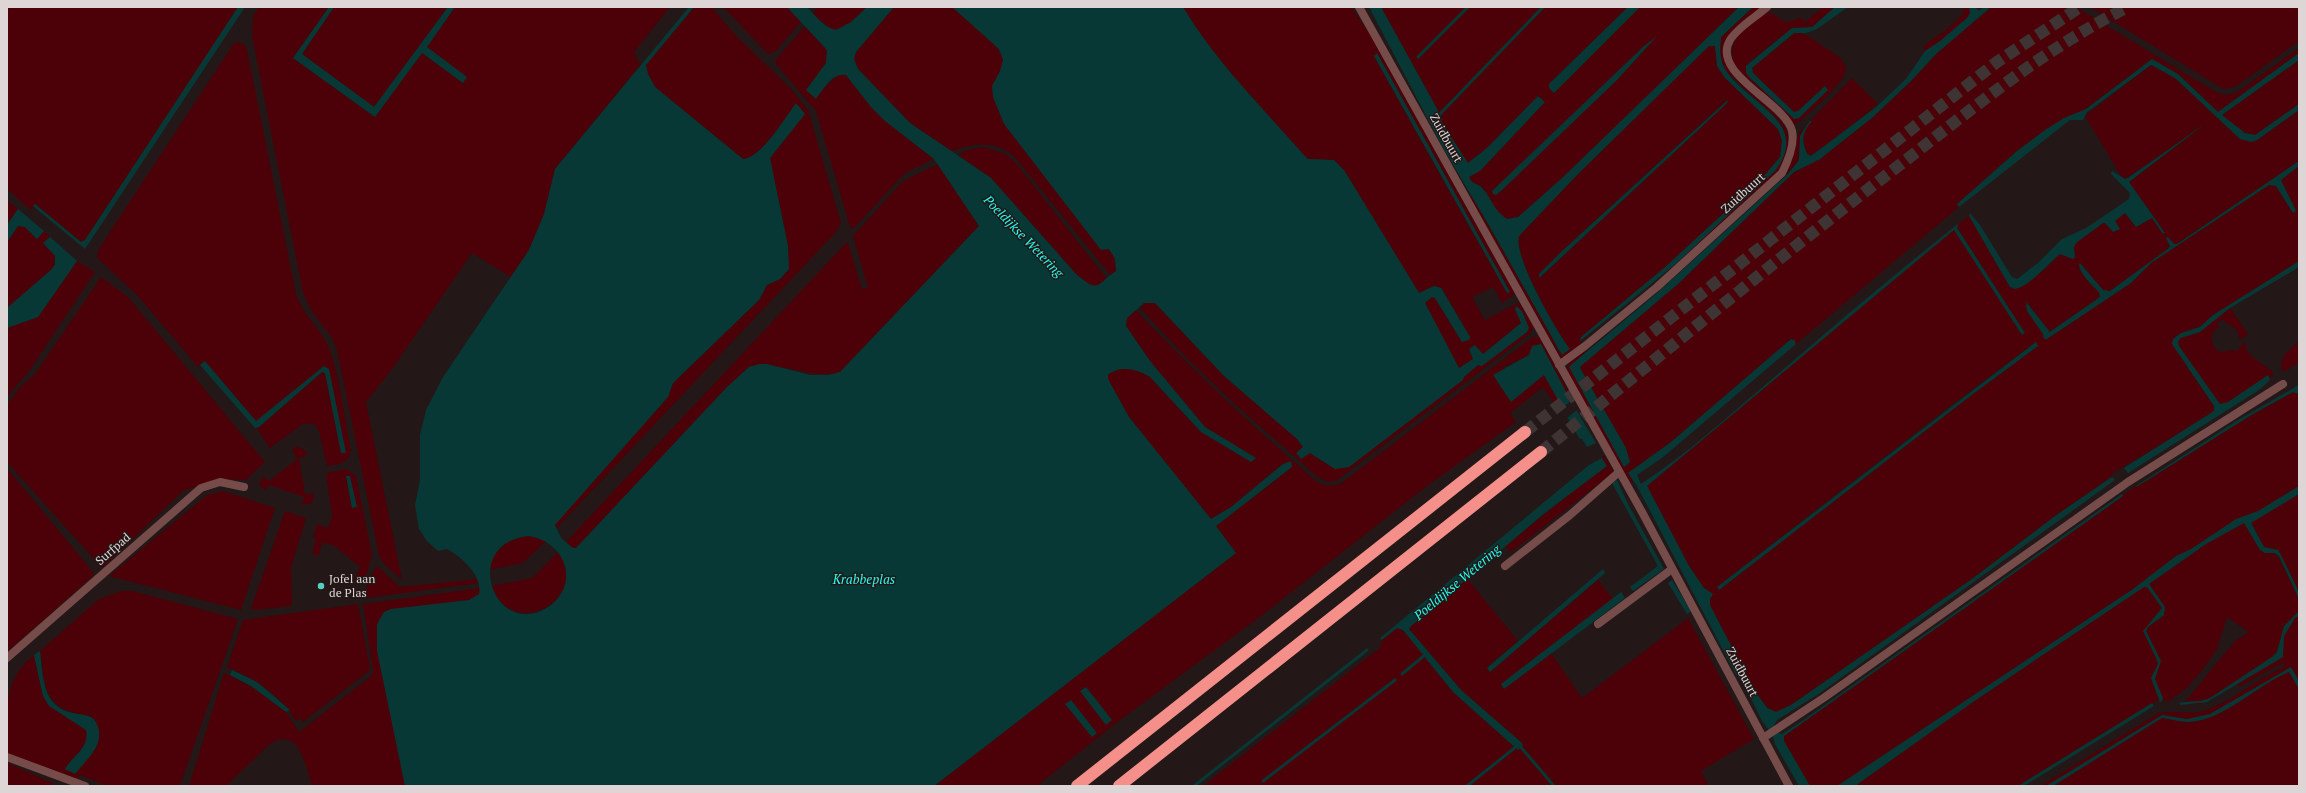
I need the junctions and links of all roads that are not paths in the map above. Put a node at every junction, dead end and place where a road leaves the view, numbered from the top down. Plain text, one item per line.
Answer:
1 (1359, 7) edge
2 (1767, 7) edge
3 (1559, 365) junction
4 (2283, 384) dead end
5 (1525, 432) tunnel mouth
6 (1541, 452) tunnel mouth
7 (1619, 472) junction
8 (244, 487) dead end
9 (1505, 566) dead end
10 (1672, 569) junction
11 (1598, 624) dead end
12 (7, 658) edge
13 (1763, 738) junction
14 (7, 757) edge
15 (85, 786) edge
16 (1077, 786) edge
17 (1119, 786) edge
18 (1789, 786) edge

1 - 3 street, Zuidbuurt
2 - 3 street, Zuidbuurt
3 - 7 street, Zuidbuurt
4 - 13 street
5 - 16 highway
6 - 17 highway
7 - 9 street
7 - 10 street, Zuidbuurt
8 - 12 street, Surfpad
10 - 11 street
10 - 13 street, Zuidbuurt
13 - 18 street, Zuidbuurt
14 - 15 street

